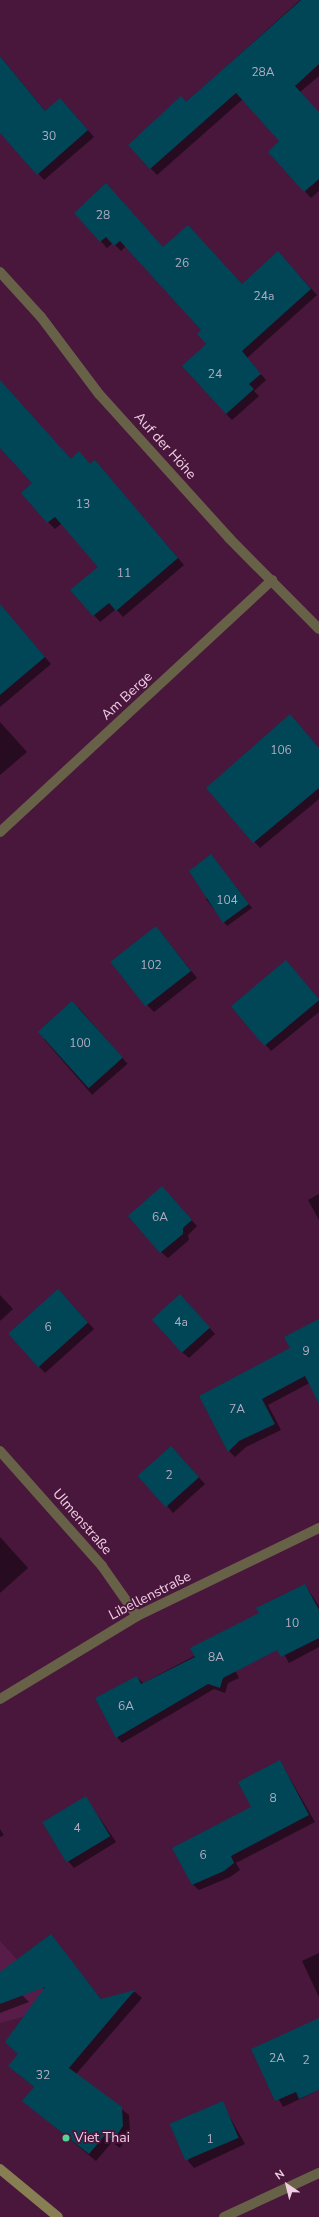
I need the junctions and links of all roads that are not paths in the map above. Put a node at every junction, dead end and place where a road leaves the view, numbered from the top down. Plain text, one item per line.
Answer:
1 (0, 272) edge
2 (272, 580) junction
3 (319, 629) edge
4 (0, 832) edge
5 (0, 1451) edge
6 (319, 1528) edge
7 (137, 1616) junction
8 (0, 1699) edge
9 (0, 2169) edge
10 (319, 2174) edge
11 (58, 2217) edge
12 (224, 2217) edge

1 - 2 street, Auf der Höhe
2 - 3 street, Auf der Höhe
2 - 4 street, Am Berge
5 - 7 street, Ulmenstraße
6 - 7 street, Libellenstraße
7 - 8 street, Libellenstraße
9 - 11 main road
10 - 12 street

